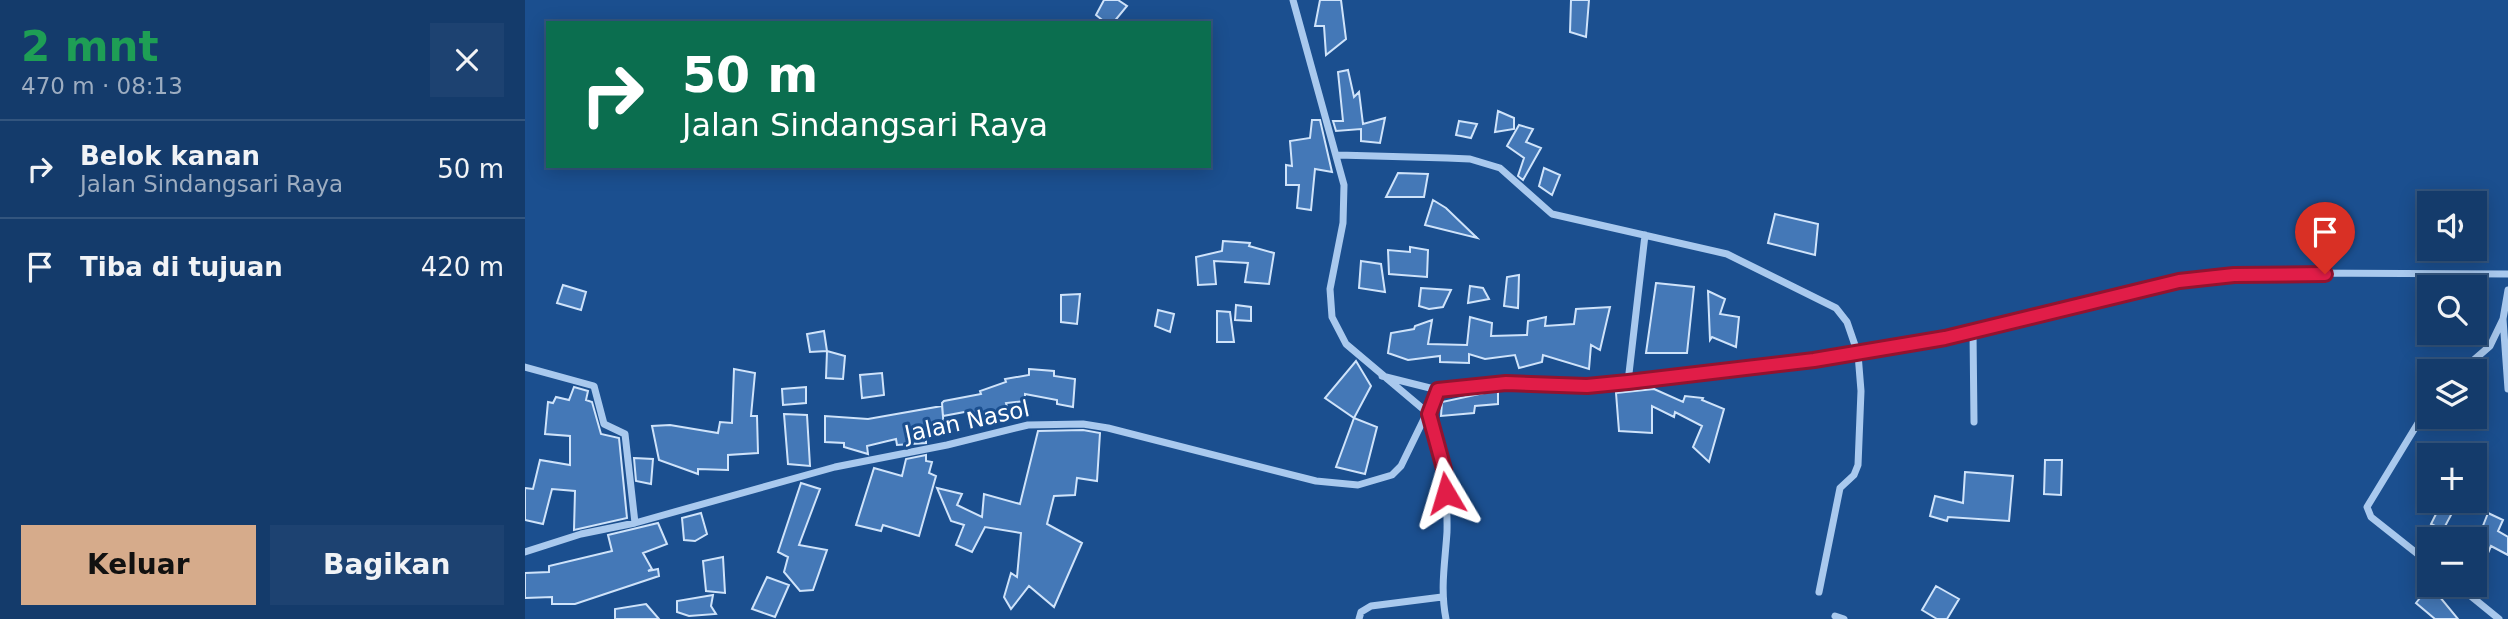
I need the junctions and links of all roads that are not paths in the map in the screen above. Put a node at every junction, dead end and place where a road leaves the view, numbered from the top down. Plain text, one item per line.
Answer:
1 (1293, 0) edge
2 (1338, 155) junction
3 (1645, 235) junction
4 (2508, 275) edge
5 (2508, 290) edge
6 (2503, 318) junction
7 (1973, 332) junction
8 (1857, 354) junction
9 (2475, 359) edge
10 (525, 368) edge
11 (1382, 376) junction
12 (1628, 382) junction
13 (2508, 389) edge
14 (1438, 390) junction
15 (1429, 414) junction
16 (1974, 422) dead end
17 (2417, 425) edge
18 (635, 523) junction
19 (525, 552) edge
20 (2417, 554) edge
21 (1819, 592) dead end
22 (1442, 597) junction
23 (2472, 597) edge
24 (1835, 616) dead end
25 (1359, 619) edge
26 (1446, 619) edge
27 (1844, 619) edge
28 (2499, 619) edge

1 - 2 street
2 - 3 street
2 - 11 street
3 - 8 street
3 - 12 street
4 - 7 street
5 - 6 street
6 - 9 street
6 - 13 street
7 - 8 street
7 - 16 street
8 - 12 street
8 - 21 street
10 - 18 street
11 - 14 street
11 - 15 street
12 - 14 street
14 - 15 street, Jalan Nasol
15 - 18 street, Jalan Nasol
15 - 22 street
17 - 20 street
18 - 19 street, Jalan Nasol
22 - 25 street
22 - 26 street
23 - 28 street
24 - 27 street

